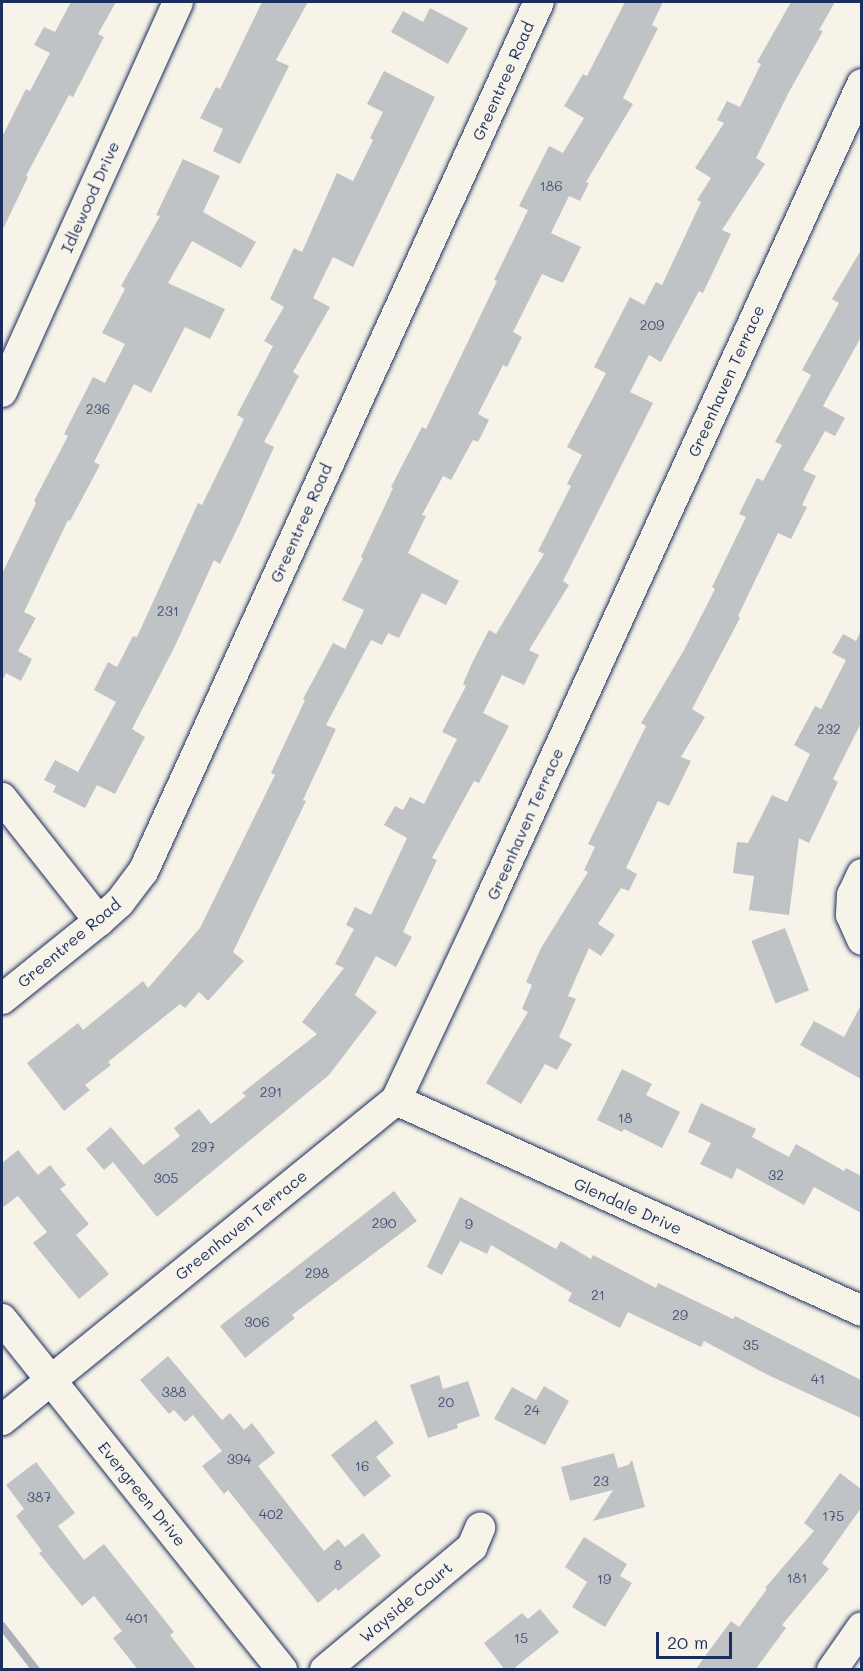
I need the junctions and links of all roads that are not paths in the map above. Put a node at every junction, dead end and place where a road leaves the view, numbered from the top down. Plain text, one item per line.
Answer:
1 (178, 2) edge
2 (539, 2) edge
3 (861, 84) edge
4 (2, 392) edge
5 (2, 798) edge
6 (861, 874) edge
7 (99, 921) junction
8 (861, 940) edge
9 (2, 999) edge
10 (396, 1100) junction
11 (861, 1311) edge
12 (2, 1319) edge
13 (51, 1380) junction
14 (2, 1420) edge
15 (480, 1528) dead end
16 (861, 1627) edge
17 (282, 1670) edge
18 (325, 1670) edge
19 (832, 1670) edge

1 - 4 street, Idlewood Drive
2 - 7 street, Greentree Road
3 - 10 street, Greenhaven Terrace
5 - 7 street
6 - 8 street
7 - 9 street, Greentree Road
10 - 11 street, Glendale Drive
10 - 13 street, Greenhaven Terrace
12 - 13 street, Evergreen Drive
13 - 14 street, Greenhaven Terrace
13 - 17 street, Evergreen Drive
15 - 18 street, Wayside Court
16 - 19 street

